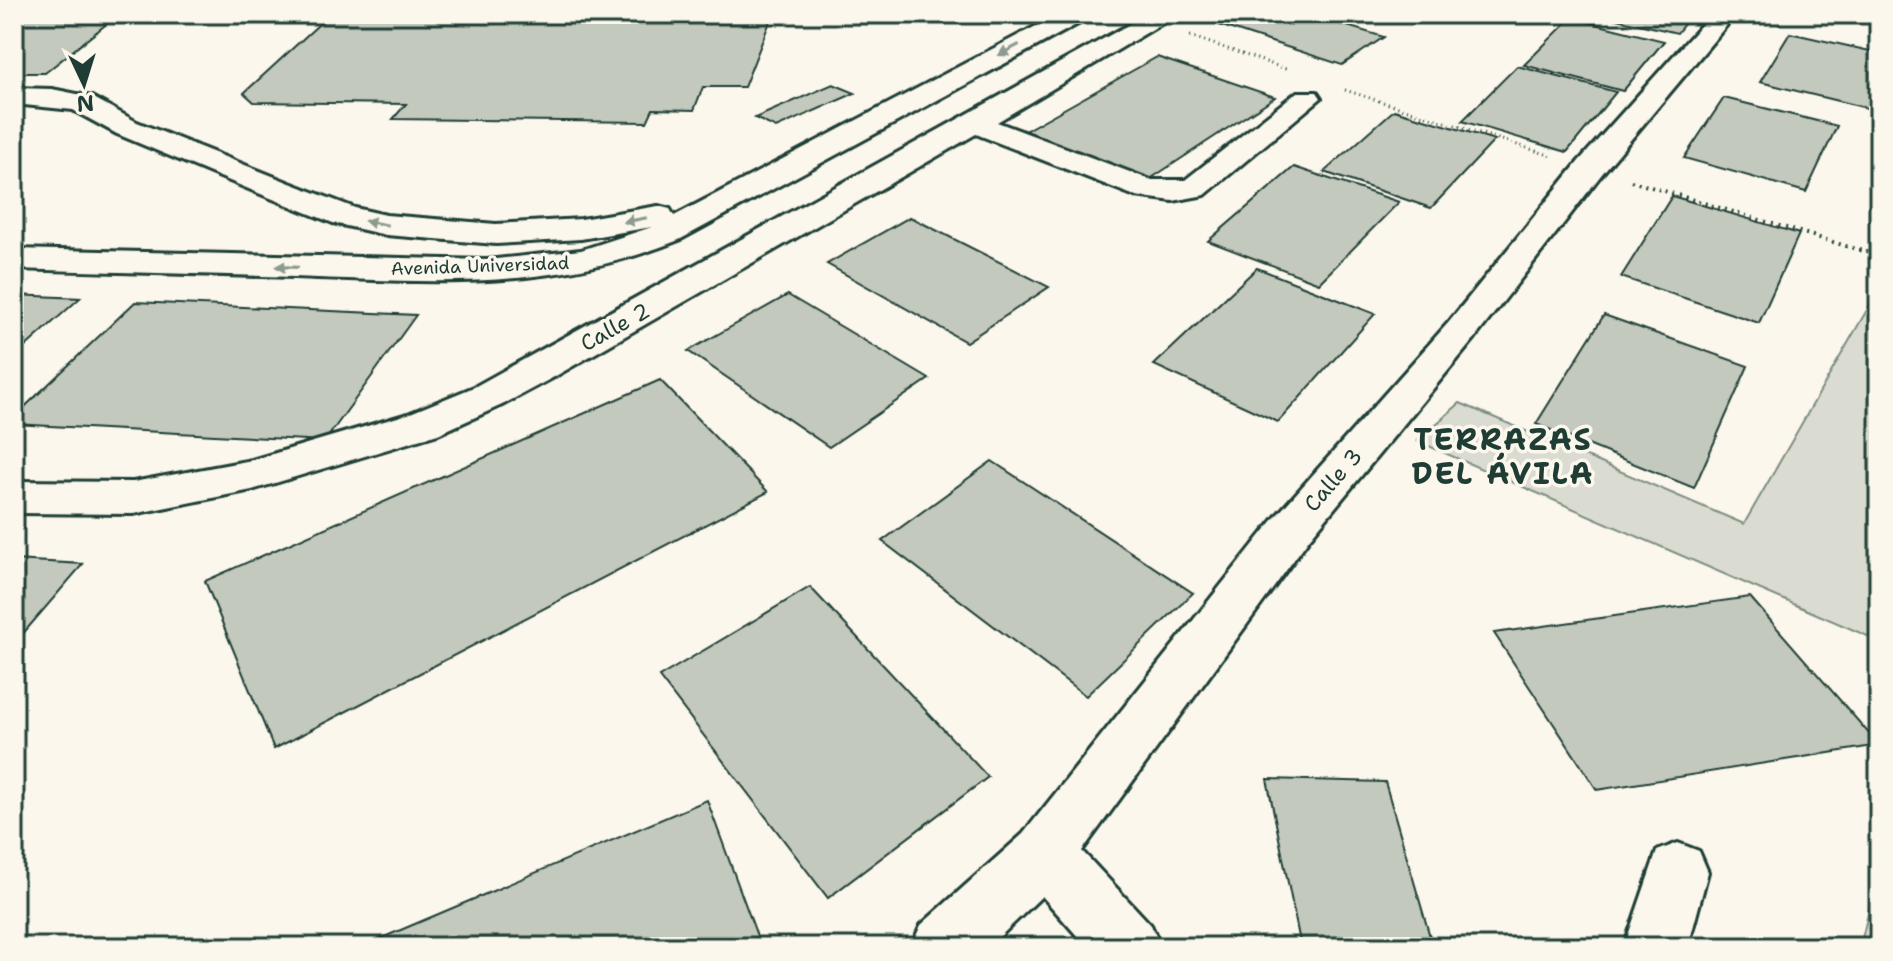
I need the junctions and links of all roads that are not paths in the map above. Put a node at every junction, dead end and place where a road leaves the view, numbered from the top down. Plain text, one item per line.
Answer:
1 (1078, 14) edge
2 (1724, 14) edge
3 (1158, 18) edge
4 (1319, 92) road end
5 (14, 96) edge
6 (974, 123) junction
7 (763, 182) junction
8 (14, 259) edge
9 (14, 497) edge
10 (1044, 854) junction
11 (1678, 872) dead end
12 (943, 947) edge
13 (1129, 947) edge
14 (1656, 947) edge

1 -> 7 street, Avenida Universidad
2 - 10 street, Calle 3
3 - 6 street, Calle 2
4 - 6 street
7 -> 5 street
6 - 9 street, Calle 2
7 -> 8 street, Avenida Universidad
10 - 12 street, Calle 3
10 - 13 street
11 - 14 street

